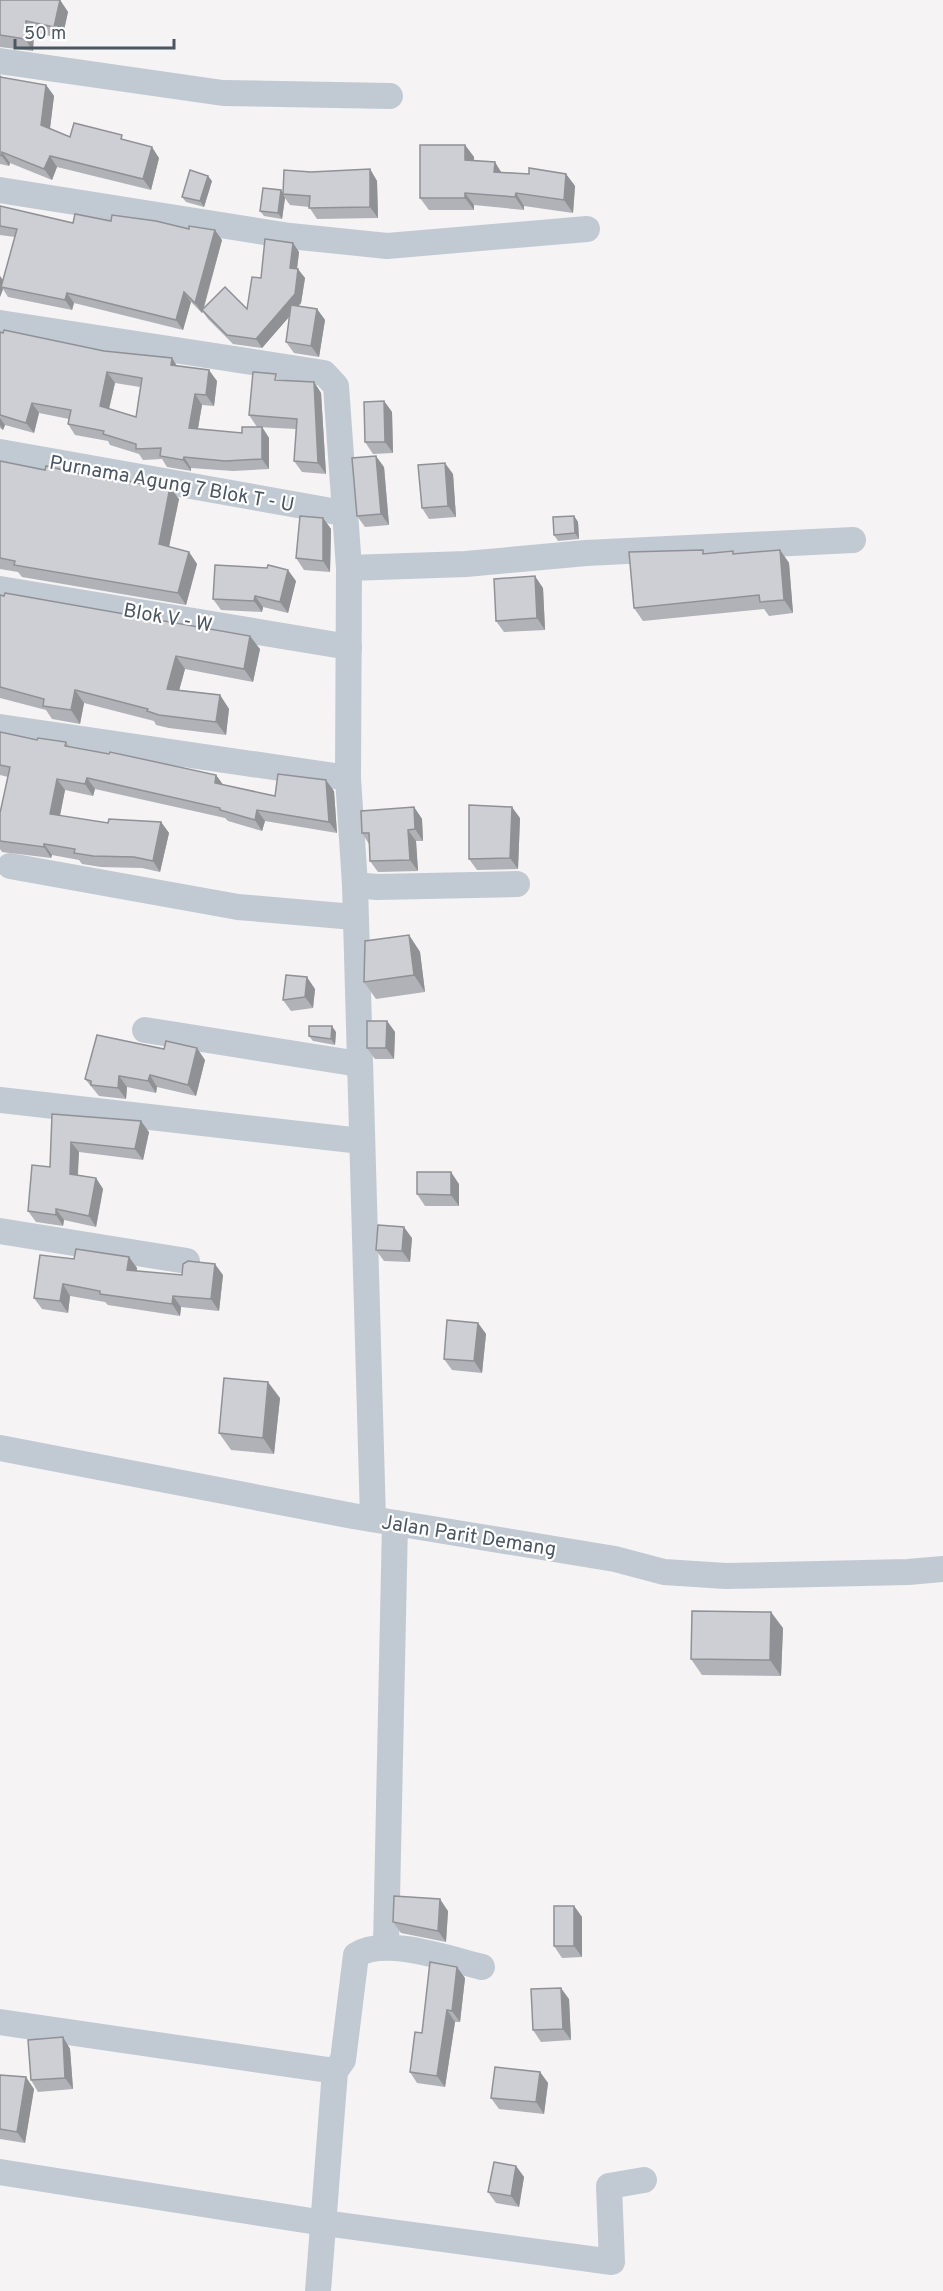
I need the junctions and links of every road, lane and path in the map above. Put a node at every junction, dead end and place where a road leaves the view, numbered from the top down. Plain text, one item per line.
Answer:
1 (0, 61) edge
2 (390, 96) dead end
3 (0, 190) edge
4 (587, 229) dead end
5 (0, 323) edge
6 (0, 453) edge
7 (344, 513) junction
8 (853, 540) dead end
9 (349, 568) junction
10 (0, 589) edge
11 (343, 646) junction
12 (0, 727) edge
13 (348, 778) junction
14 (10, 866) dead end
15 (517, 884) dead end
16 (355, 885) junction
17 (354, 917) junction
18 (145, 1030) dead end
19 (359, 1064) junction
20 (0, 1100) edge
21 (361, 1141) junction
22 (0, 1231) edge
23 (187, 1261) edge
24 (0, 1448) edge
25 (384, 1521) junction
26 (943, 1569) edge
27 (386, 1946) junction
28 (482, 1966) dead end
29 (0, 2022) edge
30 (336, 2071) junction
31 (0, 2172) edge
32 (644, 2180) dead end
33 (324, 2223) junction
34 (318, 2291) edge

1 - 2 street
3 - 4 street
5 - 7 street
6 - 7 street, Purnama Agung 7 Blok T - U
7 - 9 street
8 - 9 street
9 - 11 street
10 - 11 street, Blok V - W
11 - 13 street
12 - 13 street
13 - 16 street
14 - 17 street
15 - 16 street
16 - 17 street
17 - 19 street
18 - 19 street
19 - 21 street
20 - 21 street
21 - 25 street
22 - 23 street
24 - 25 street, Jalan Parit Demang
25 - 26 street, Jalan Parit Demang
25 - 27 street
27 - 28 street
27 - 30 street
29 - 30 street
30 - 33 street
31 - 33 street
32 - 33 street
33 - 34 street

